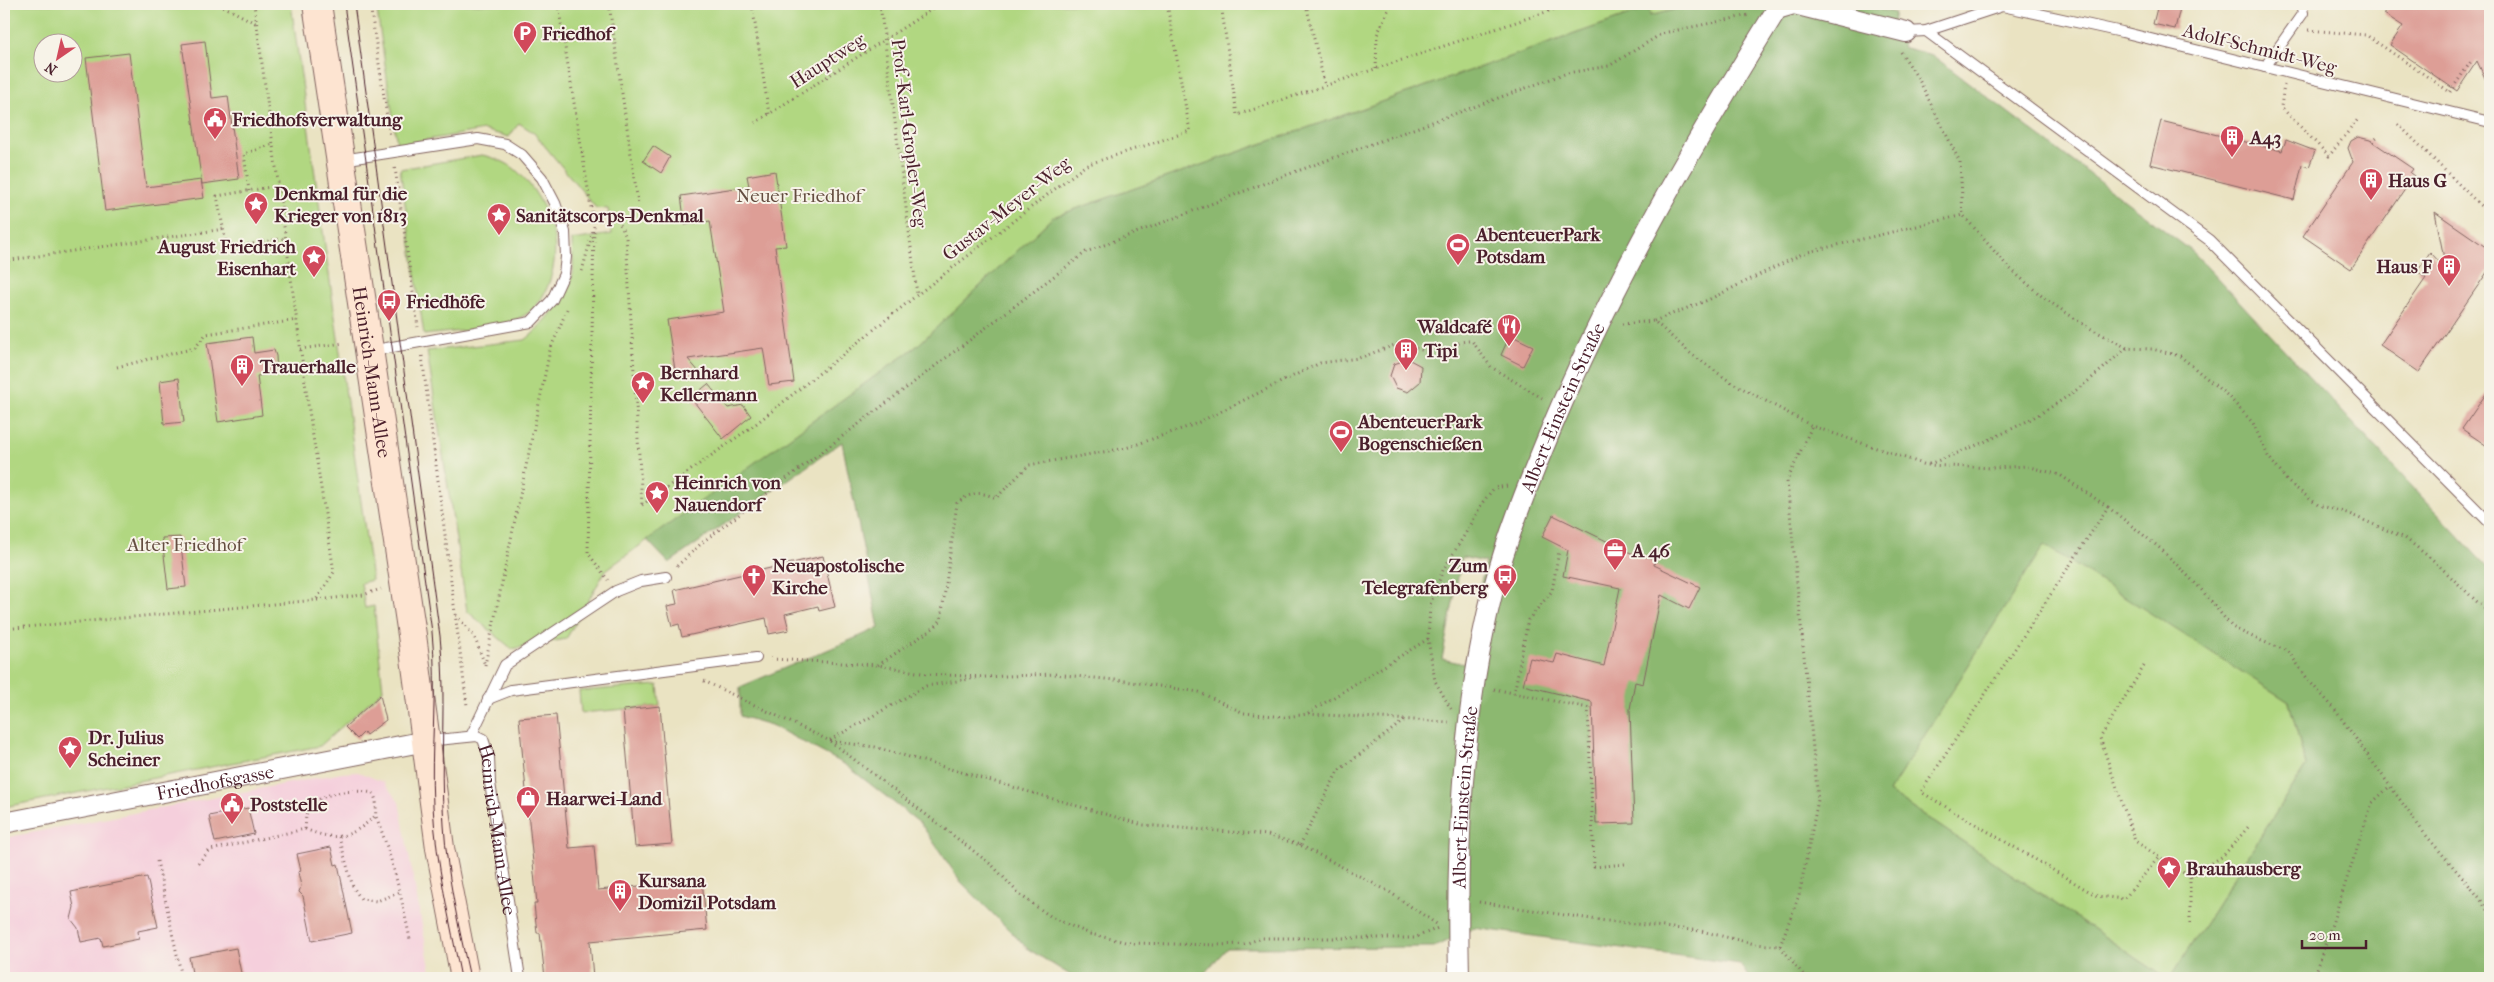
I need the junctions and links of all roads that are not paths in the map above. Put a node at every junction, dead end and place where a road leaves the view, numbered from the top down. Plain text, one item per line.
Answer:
1 (317, 4) edge
2 (2301, 4) edge
3 (1998, 5) edge
4 (1926, 30) junction
5 (1901, 31) joint
6 (2265, 68) junction
7 (2490, 122) edge
8 (341, 160) junction
9 (369, 352) junction
10 (2490, 523) edge
11 (666, 577) road end
12 (756, 658) road end
13 (488, 699) junction
14 (471, 736) junction
15 (426, 741) junction
16 (4, 822) edge
17 (465, 978) edge
18 (520, 978) edge
19 (1459, 978) edge

1 - 8 main road, Heinrich-Mann-Allee
2 - 6 lane
3 - 4 lane, Adolf-Schmidt-Weg
3 - 6 lane, Adolf-Schmidt-Weg
4 - 5 lane, Adolf-Schmidt-Weg
4 - 10 lane
5 - 19 street, Albert-Einstein-Straße
6 - 7 lane, Adolf-Schmidt-Weg
8 - 9 main road, Heinrich-Mann-Allee
8 - 9 lane
9 - 15 main road, Heinrich-Mann-Allee
11 - 13 lane
12 - 13 lane
13 - 14 lane
14 - 15 lane, Heinrich-Mann-Allee
14 - 18 lane, Heinrich-Mann-Allee
15 - 16 street, Friedhofsgasse
15 - 17 main road, Heinrich-Mann-Allee

